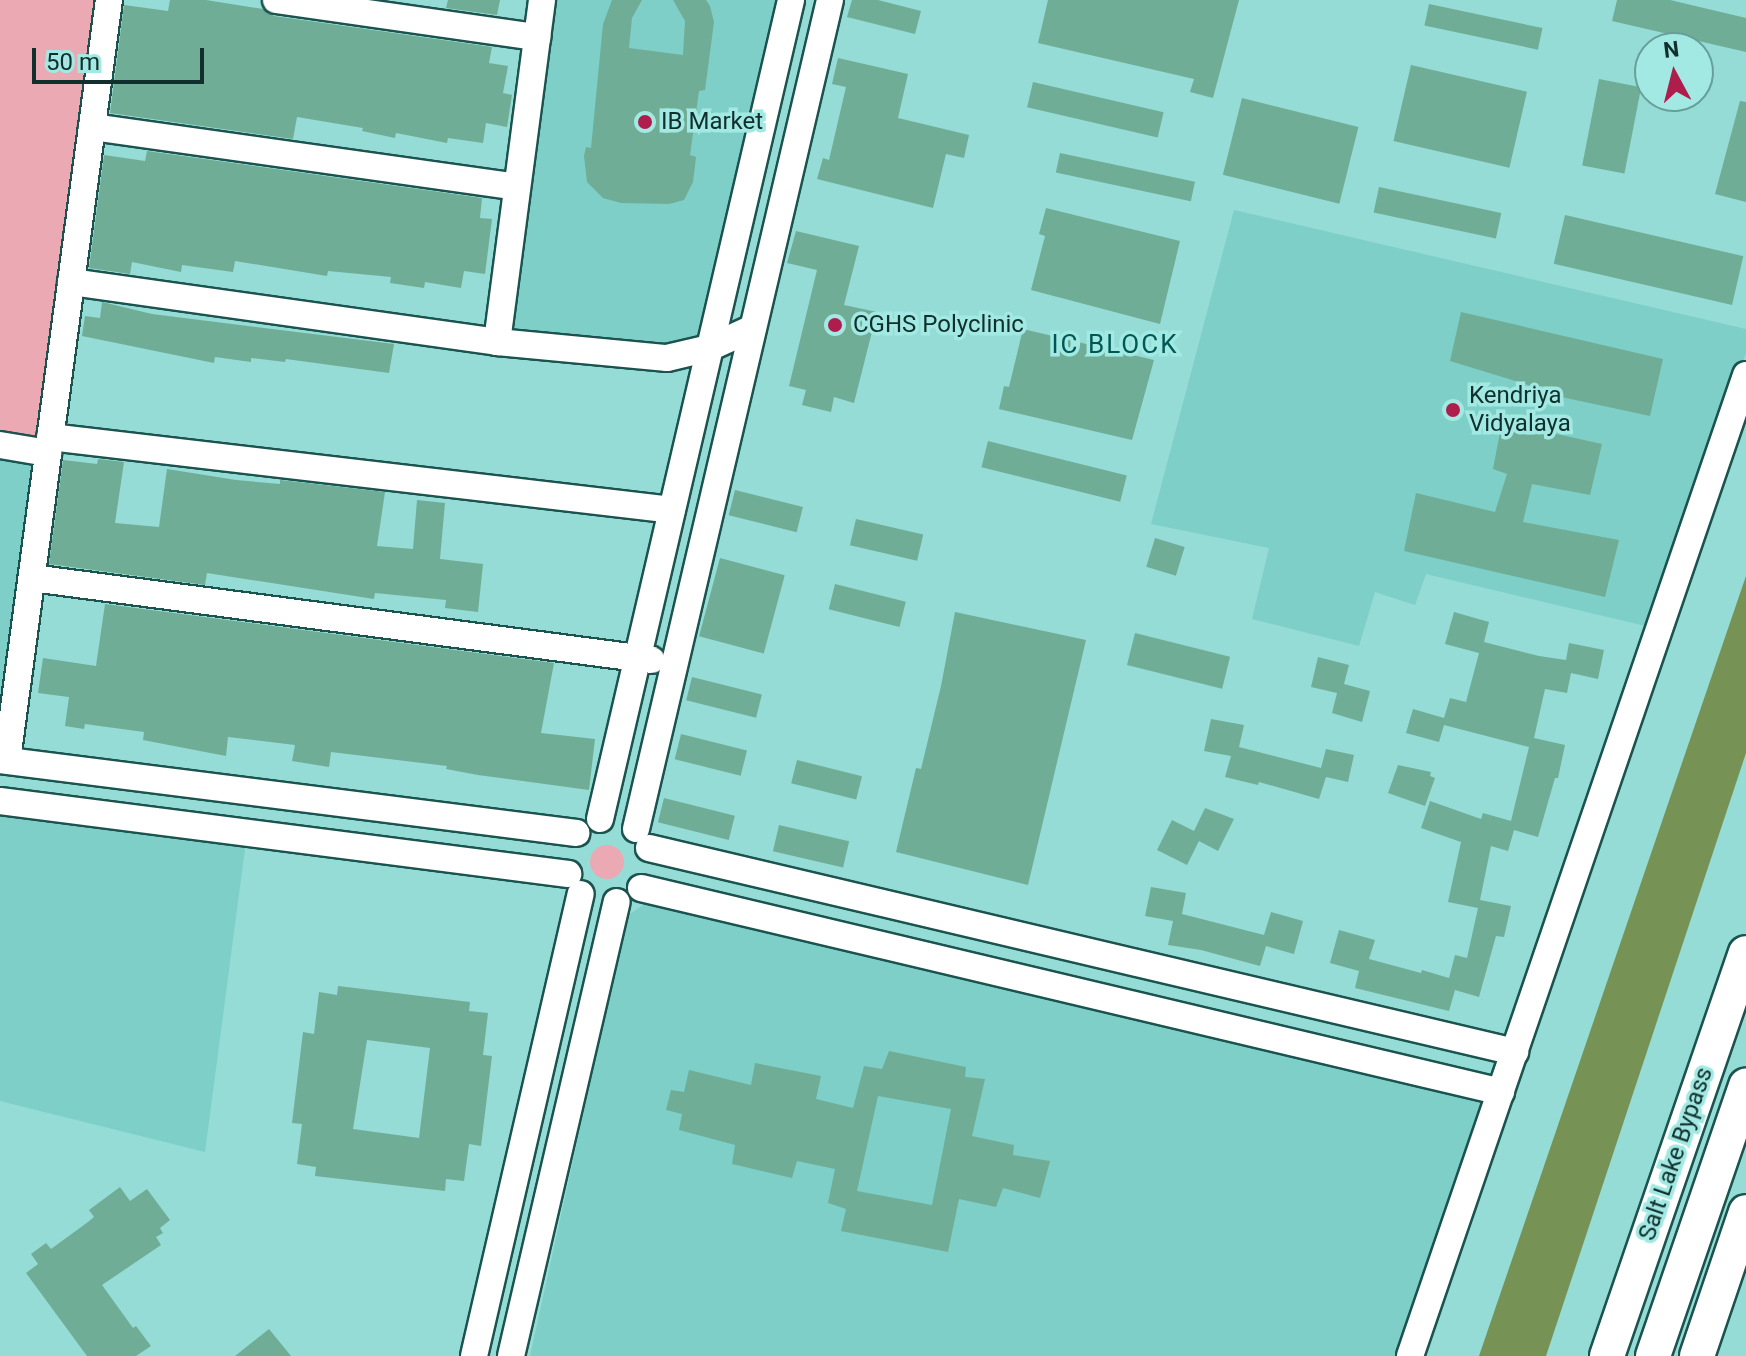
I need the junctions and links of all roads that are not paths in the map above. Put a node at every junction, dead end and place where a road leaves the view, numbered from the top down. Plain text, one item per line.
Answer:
1 (109, 0) edge
2 (276, 0) edge
3 (542, 0) edge
4 (791, 0) edge
5 (830, 0) edge
6 (537, 37) junction
7 (92, 127) junction
8 (517, 187) junction
9 (71, 282) junction
10 (753, 328) junction
11 (497, 342) junction
12 (709, 348) junction
13 (1746, 375) edge
14 (0, 445) edge
15 (49, 445) junction
16 (672, 510) junction
17 (32, 578) junction
18 (637, 658) junction
19 (675, 664) junction
20 (4, 760) edge
21 (130, 776) junction
22 (0, 801) edge
23 (124, 817) junction
24 (600, 819) junction
25 (484, 821) junction
26 (576, 833) junction
27 (643, 838) junction
28 (480, 862) junction
29 (575, 884) junction
30 (641, 888) junction
31 (617, 902) junction
32 (909, 909) junction
33 (898, 949) junction
34 (1746, 953) edge
35 (1231, 985) junction
36 (1219, 1025) junction
37 (1515, 1052) junction
38 (1746, 1086) edge
39 (1501, 1092) junction
40 (1746, 1212) edge
41 (474, 1356) edge
42 (511, 1356) edge
43 (1410, 1356) edge
44 (1607, 1356) edge
45 (1653, 1356) edge
46 (1697, 1356) edge

1 - 7 street
2 - 6 street
3 - 6 street
4 - 12 street
5 - 10 street
6 - 8 street
7 - 8 street
7 - 9 street
8 - 11 street
9 - 11 street
9 - 15 street
10 - 12 street
10 - 19 street
11 - 12 street
12 - 16 street
13 - 37 street
14 - 15 street
15 - 16 street
15 - 17 street
16 - 18 street
17 - 18 street
17 - 20 street
18 - 19 street
18 - 24 street
19 - 27 street
20 - 21 street
21 - 23 street
21 - 25 street
22 - 23 street
23 - 28 street
24 - 26 street
24 - 27 street
25 - 26 street
25 - 28 street
26 - 29 street
27 - 30 street
27 - 32 street
28 - 29 street
29 - 31 street
29 - 41 street
30 - 31 street
30 - 33 street
31 - 42 street
32 - 33 street
32 - 35 street
33 - 36 street
34 - 44 main road, Salt Lake Bypass
35 - 36 street
35 - 37 street
36 - 39 street
37 - 39 street
38 - 45 main road, Salt Lake Bypass
39 - 43 street
40 - 46 main road

